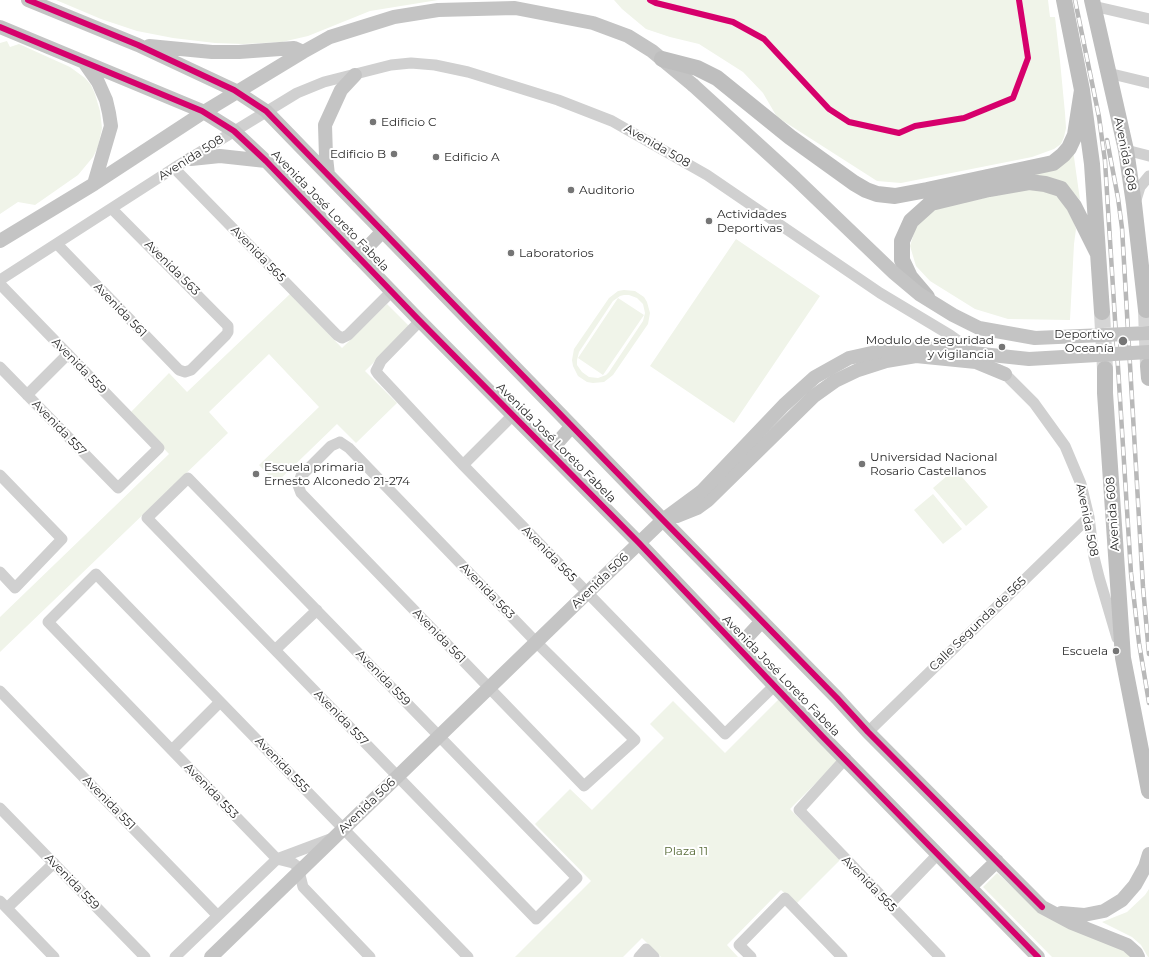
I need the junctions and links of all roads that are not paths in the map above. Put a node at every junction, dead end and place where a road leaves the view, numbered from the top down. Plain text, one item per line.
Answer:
1 (28, 0) edge
2 (1064, 0) edge
3 (1092, 3) edge
4 (1149, 19) edge
5 (0, 28) edge
6 (138, 45) junction
7 (303, 52) junction
8 (662, 59) junction
9 (84, 62) junction
10 (1108, 73) junction
11 (355, 75) junction
12 (1149, 83) edge
13 (1082, 90) junction
14 (237, 92) junction
15 (266, 111) junction
16 (204, 112) junction
17 (234, 131) junction
18 (1126, 150) junction
19 (1149, 156) edge
20 (191, 159) junction
21 (266, 161) junction
22 (174, 168) junction
23 (328, 175) junction
24 (1149, 176) edge
25 (94, 184) junction
26 (1134, 204) junction
27 (112, 209) junction
28 (383, 231) junction
29 (0, 242) edge
30 (57, 244) junction
31 (1098, 254) junction
32 (1149, 254) edge
33 (358, 257) junction
34 (0, 280) edge
35 (1144, 282) junction
36 (0, 284) edge
37 (391, 292) junction
38 (931, 301) junction
39 (1146, 310) dead end
40 (1102, 312) tunnel mouth
41 (420, 321) junction
42 (1149, 333) edge
43 (68, 354) junction
44 (1149, 365) edge
45 (0, 367) edge
46 (1105, 369) tunnel mouth
47 (185, 372) joint
48 (1005, 374) junction
49 (27, 395) junction
50 (513, 415) junction
51 (572, 426) junction
52 (340, 442) joint
53 (549, 452) junction
54 (463, 465) junction
55 (0, 475) edge
56 (188, 478) joint
57 (118, 488) joint
58 (1089, 517) junction
59 (663, 520) junction
60 (639, 543) junction
61 (0, 572) edge
62 (96, 574) joint
63 (587, 593) junction
64 (317, 610) junction
65 (762, 621) junction
66 (536, 642) junction
67 (738, 647) junction
68 (275, 650) junction
69 (1123, 658) junction
70 (775, 685) junction
71 (488, 688) junction
72 (0, 691) edge
73 (220, 702) junction
74 (868, 732) junction
75 (439, 736) junction
76 (172, 750) junction
77 (846, 758) junction
78 (398, 776) junction
79 (584, 786) joint
80 (1149, 791) edge
81 (0, 808) edge
82 (339, 833) junction
83 (938, 854) junction
84 (1149, 854) edge
85 (277, 858) junction
86 (997, 861) junction
87 (54, 863) junction
88 (299, 871) junction
89 (970, 887) junction
90 (3, 905) edge
91 (889, 905) junction
92 (1042, 907) junction
93 (217, 915) junction
94 (536, 918) joint
95 (54, 957) edge
96 (144, 957) edge
97 (175, 957) edge
98 (211, 957) edge
99 (370, 957) edge
100 (468, 957) edge
101 (751, 957) edge
102 (842, 957) edge
103 (940, 957) edge
104 (1038, 957) edge
105 (1138, 957) edge

1 - 6 main road, Avenida José Loreto Fabela
2 - 13 highway
3 - 4 street
3 - 10 highway, Avenida 608
5 - 9 main road, Avenida José Loreto Fabela
6 - 7 main road
6 - 14 main road, Avenida José Loreto Fabela
7 - 8 main road
7 - 14 main road
8 - 13 highway
8 - 38 main road, bridge
9 - 16 main road, Avenida José Loreto Fabela
9 - 25 main road
10 - 12 street
10 - 18 highway, Avenida 608
11 - 15 street, Avenida 508
11 - 23 main road
11 - 48 street, Avenida 508
13 - 31 highway
14 - 15 main road, Avenida José Loreto Fabela
14 - 16 main road
15 - 17 street, Avenida 508
15 - 23 main road, Avenida José Loreto Fabela
16 - 17 main road, Avenida José Loreto Fabela
16 - 25 main road
17 - 20 street, Avenida 508
17 - 21 main road, Avenida José Loreto Fabela
18 - 19 street
18 - 26 highway, Avenida 608
20 - 21 main road
20 - 22 street, Avenida 508
21 - 33 main road, Avenida José Loreto Fabela
22 - 27 street, Avenida 508
22 - 37 street, Avenida 565
23 - 28 main road, Avenida José Loreto Fabela
24 - 26 street
25 - 29 main road
26 - 35 highway, Avenida 608
27 - 30 street, Avenida 508
27 - 47 street, Avenida 563
28 - 33 main road
28 - 51 main road, Avenida José Loreto Fabela
30 - 34 street, Avenida 508
30 - 47 street, Avenida 561
31 - 38 highway
31 - 40 highway
32 - 35 highway
33 - 37 main road, Avenida José Loreto Fabela
35 - 39 highway, Avenida 608
36 - 43 street, Avenida 559
37 - 41 main road, Avenida José Loreto Fabela
38 - 42 main road, bridge
41 - 50 main road, Avenida José Loreto Fabela
41 - 54 street, Avenida 565
43 - 49 street
43 - 57 street, Avenida 559
44 - 59 main road, Avenida 506, bridge
45 - 49 street, Avenida 557
46 - 69 highway, Avenida 608
48 - 58 street, Avenida 508
48 - 59 main road
49 - 57 street, Avenida 557
50 - 53 main road, Avenida José Loreto Fabela
50 - 54 street
51 - 53 main road
51 - 59 main road, Avenida José Loreto Fabela
52 - 66 street, Avenida 563
52 - 71 street, Avenida 561
53 - 60 main road, Avenida José Loreto Fabela
54 - 63 street, Avenida 565
55 - 61 street
56 - 64 street, Avenida 559
56 - 68 street, Avenida 557
58 - 69 street, Avenida 508
58 - 74 street, Calle Segunda de 565
59 - 60 main road, Avenida 506
59 - 65 main road, Avenida José Loreto Fabela
60 - 63 main road, Avenida 506
60 - 67 main road, Avenida José Loreto Fabela
62 - 73 street, Avenida 555
62 - 76 street, Avenida 553
63 - 66 main road, Avenida 506
63 - 70 street, Avenida 565
64 - 68 street
64 - 75 street, Avenida 559
65 - 67 main road
65 - 74 main road, Avenida José Loreto Fabela
66 - 71 main road, Avenida 506
66 - 79 street, Avenida 563
67 - 70 main road, Avenida José Loreto Fabela
68 - 78 street, Avenida 557
69 - 80 highway, Avenida 608
70 - 77 main road, Avenida José Loreto Fabela
71 - 75 main road, Avenida 506
71 - 79 street, Avenida 561
72 - 93 street, Avenida 551
73 - 76 street
73 - 82 street, Avenida 555
74 - 86 main road, Avenida José Loreto Fabela
75 - 78 main road, Avenida 506
75 - 94 street, Avenida 559
76 - 85 street, Avenida 553
77 - 83 main road, Avenida José Loreto Fabela
77 - 91 street, Avenida 565
78 - 82 main road, Avenida 506
78 - 94 street, Avenida 557
81 - 87 street, Avenida 559
82 - 85 street
82 - 88 main road, Avenida 506
82 - 100 street, Avenida 555
83 - 89 main road, Avenida José Loreto Fabela
83 - 91 street
84 - 92 main road
85 - 88 street, Avenida 553
85 - 93 street
86 - 89 main road
86 - 92 main road, Avenida José Loreto Fabela
87 - 90 street
87 - 96 street, Avenida 559
88 - 98 main road, Avenida 506
88 - 99 street
89 - 104 main road, Avenida José Loreto Fabela
90 - 95 street
91 - 103 street, Avenida 565
92 - 105 main road
93 - 97 street
101 - 102 street

